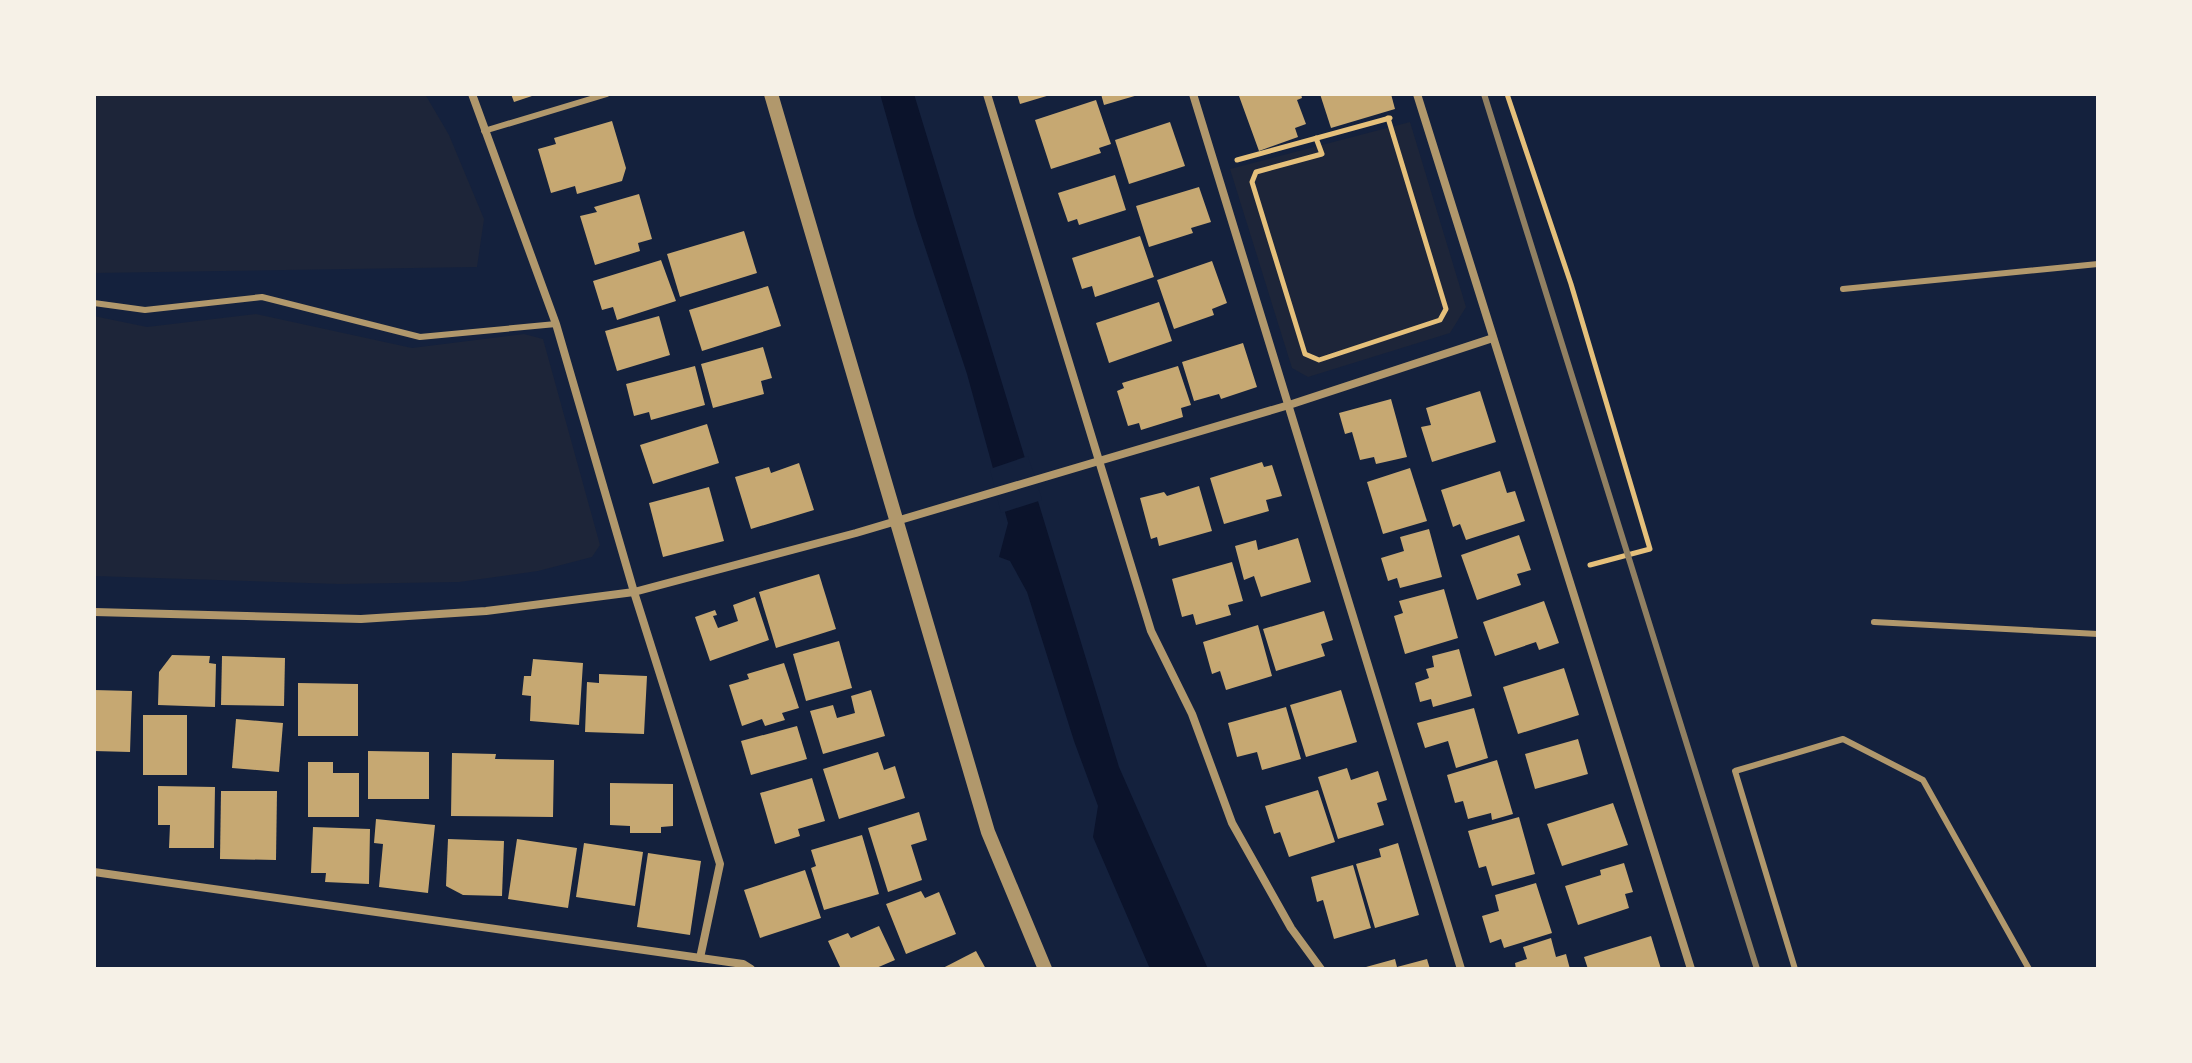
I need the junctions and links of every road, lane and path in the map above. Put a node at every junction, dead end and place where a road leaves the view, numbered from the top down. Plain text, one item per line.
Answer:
1 (472, 94) edge
2 (607, 94) edge
3 (771, 94) edge
4 (987, 94) edge
5 (1193, 94) edge
6 (1417, 94) edge
7 (1507, 94) edge
8 (1422, 109) junction
9 (1388, 118) junction
10 (484, 131) junction
11 (1316, 138) junction
12 (1215, 166) junction
13 (2098, 264) edge
14 (1843, 289) dead end
15 (94, 303) edge
16 (556, 324) junction
17 (1493, 338) junction
18 (1312, 356) junction
19 (1306, 364) dead end
20 (1289, 405) junction
21 (1099, 461) junction
22 (898, 520) junction
23 (1566, 571) junction
24 (634, 592) junction
25 (94, 612) edge
26 (1874, 622) dead end
27 (2098, 634) edge
28 (94, 872) edge
29 (700, 958) junction
30 (751, 969) edge
31 (1045, 969) edge
32 (1321, 969) edge
33 (1461, 969) edge
34 (1691, 969) edge
35 (1795, 969) edge
36 (2029, 969) edge

1 - 10 street
2 - 10 lane
3 - 22 street
4 - 21 street
5 - 12 street
6 - 8 street
7 - 23 path
8 - 9 path
8 - 17 street
9 - 11 path
9 - 18 path
10 - 16 street
11 - 12 path
11 - 18 path
12 - 20 street
13 - 14 lane
15 - 16 lane
16 - 24 street
17 - 20 street
17 - 23 street
18 - 19 path
20 - 21 street
20 - 33 street
21 - 22 street
21 - 32 street
22 - 24 street
22 - 31 street
23 - 34 street
24 - 25 street
24 - 29 street
26 - 27 lane
28 - 29 street
29 - 30 street
35 - 36 lane

